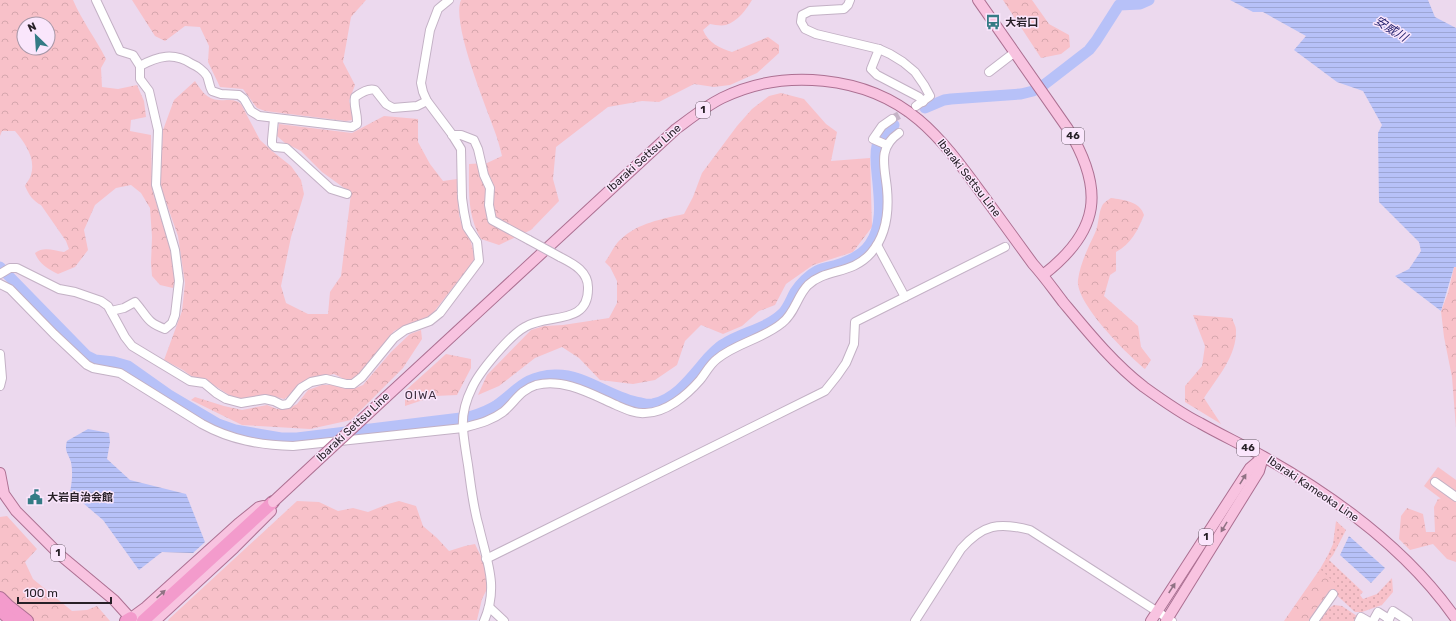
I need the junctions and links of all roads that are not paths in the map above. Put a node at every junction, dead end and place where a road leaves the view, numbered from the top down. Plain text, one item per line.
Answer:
1 (96, 0) edge
2 (449, 0) edge
3 (850, 0) edge
4 (978, 0) edge
5 (880, 49) junction
6 (1015, 52) junction
7 (140, 66) junction
8 (989, 72) dead end
9 (427, 101) junction
10 (274, 119) junction
11 (892, 119) tunnel mouth
12 (899, 133) dead end
13 (452, 135) junction
14 (886, 145) junction
15 (346, 194) dead end
16 (877, 245) junction
17 (1005, 247) dead end
18 (0, 274) edge
19 (1043, 275) junction
20 (0, 284) edge
21 (905, 297) junction
22 (111, 311) junction
23 (0, 354) edge
24 (0, 386) edge
25 (463, 426) junction
26 (1263, 457) junction
27 (318, 459) junction
28 (0, 473) edge
29 (1435, 482) dead end
30 (1456, 497) edge
31 (273, 502) joint
32 (229, 543) junction
33 (486, 559) junction
34 (1330, 596) dead end
35 (0, 598) edge
36 (489, 607) junction
37 (0, 610) edge
38 (1157, 611) junction
39 (0, 618) edge
40 (150, 618) edge
41 (1456, 619) edge
42 (130, 620) edge
43 (1168, 620) edge
44 (1388, 620) edge
45 (3, 621) edge
46 (12, 621) edge
47 (27, 621) edge
48 (484, 621) edge
49 (504, 621) edge
50 (915, 621) edge
51 (1151, 621) edge
52 (1314, 621) edge
53 (1359, 621) edge
54 (1368, 621) edge
55 (1372, 621) edge
56 (1408, 621) edge

1 - 7 street
2 - 9 street
3 - 5 street
4 - 6 main road, 46
5 - 5 street
6 - 8 street
6 - 19 main road, 46
7 - 10 street
7 - 22 street
9 - 10 street
9 - 13 street
10 - 15 street
11 - 14 street
12 - 14 street
13 - 22 street
13 - 25 street, bridge
14 - 16 street
16 - 21 street
16 - 25 street
17 - 21 street
18 - 22 street
19 - 26 main road, Ibaraki Kameoka Line / 46
19 - 27 main road, Ibaraki Settsu Line / 1, bridge
20 - 25 street
21 - 33 street
23 - 24 street
25 - 33 street
38 -> 26 main road, 1
26 - 41 main road, Ibaraki Kameoka Line / 46
26 -> 43 main road, 1
27 - 31 main road, Ibaraki Settsu Line / 1, bridge
27 - 32 main road, bridge
28 - 42 main road, 1
29 - 30 street
31 - 32 highway
32 - 40 highway
42 -> 32 main road
33 - 36 street
34 - 52 street
35 - 47 highway
36 - 48 street
36 - 49 street
37 - 46 highway
38 - 43 street
38 - 50 street
38 - 51 main road, 1
39 - 45 highway
44 - 55 street
44 - 56 street
53 - 54 street

